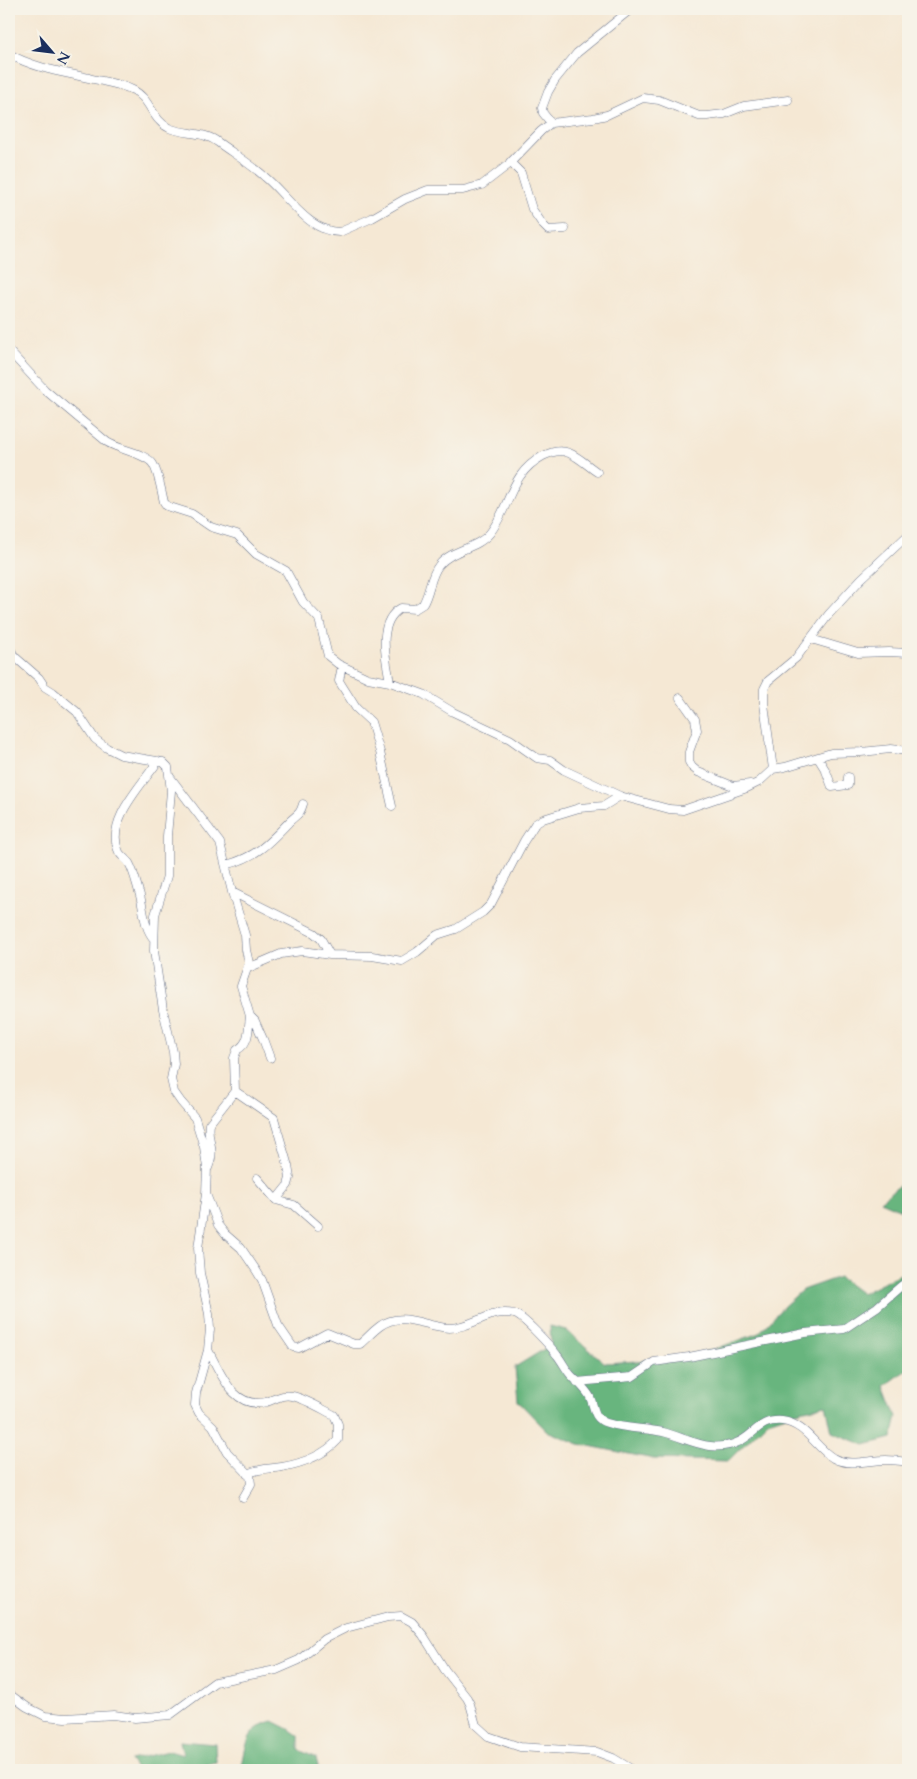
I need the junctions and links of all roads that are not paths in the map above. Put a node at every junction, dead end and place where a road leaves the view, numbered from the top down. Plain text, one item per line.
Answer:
1 (631, 9) edge
2 (9, 54) edge
3 (788, 100) dead end
4 (551, 123) junction
5 (510, 162) junction
6 (565, 229) dead end
7 (9, 351) edge
8 (598, 472) dead end
9 (908, 534) edge
10 (811, 639) junction
11 (9, 647) edge
12 (908, 653) edge
13 (342, 666) junction
14 (390, 682) junction
15 (680, 698) dead end
16 (908, 751) edge
17 (818, 758) junction
18 (158, 761) junction
19 (773, 769) junction
20 (170, 776) junction
21 (848, 777) dead end
22 (759, 782) junction
23 (620, 796) junction
24 (303, 804) dead end
25 (392, 806) dead end
26 (226, 865) junction
27 (232, 892) junction
28 (154, 939) junction
29 (330, 955) junction
30 (248, 968) junction
31 (250, 1016) junction
32 (270, 1058) dead end
33 (234, 1090) junction
34 (208, 1168) junction
35 (257, 1178) dead end
36 (206, 1194) junction
37 (276, 1200) junction
38 (318, 1226) dead end
39 (908, 1281) edge
40 (208, 1350) junction
41 (577, 1382) junction
42 (908, 1462) edge
43 (247, 1474) junction
44 (243, 1498) dead end
45 (9, 1694) edge
46 (633, 1770) edge

1 - 4 street
2 - 5 street
3 - 4 street
4 - 5 street
5 - 6 street
7 - 13 street
8 - 14 street
9 - 10 street
10 - 12 street
10 - 19 street
11 - 18 street
13 - 14 street
13 - 25 street
14 - 23 street
15 - 22 street
16 - 17 street
17 - 19 street
17 - 21 street
18 - 20 street
18 - 28 street
19 - 22 street
20 - 26 street
20 - 28 street
22 - 23 street
23 - 29 street
24 - 26 street
26 - 27 street
27 - 29 street
27 - 30 street
28 - 34 street
29 - 30 street
30 - 31 street
31 - 32 street
31 - 33 street
33 - 34 street
33 - 37 street
34 - 36 street
35 - 37 street
36 - 40 street
36 - 41 street
37 - 38 street
39 - 41 street
40 - 43 street
40 - 43 street
41 - 42 street
43 - 44 street
45 - 46 street

